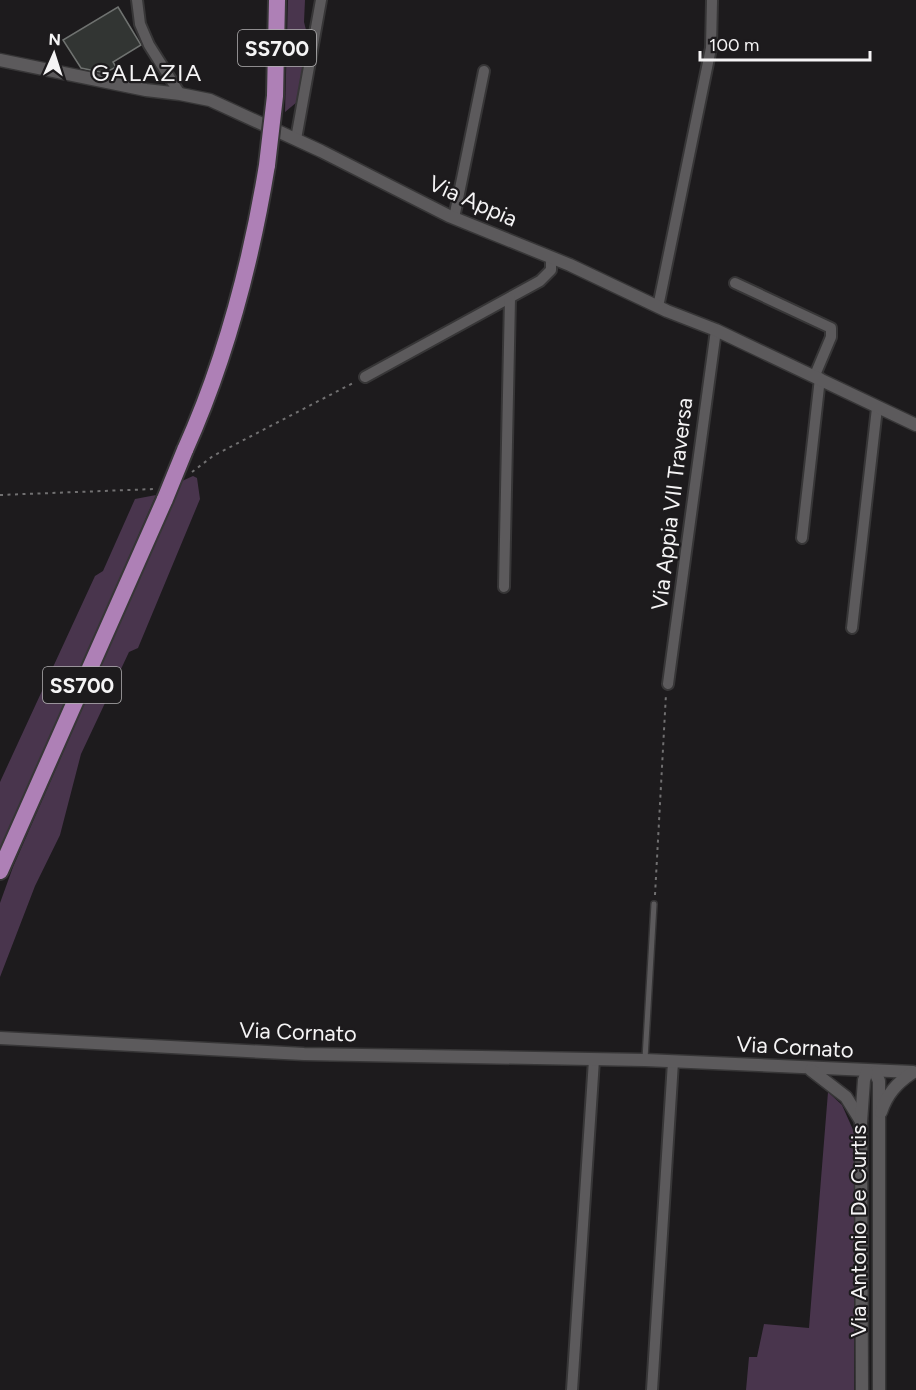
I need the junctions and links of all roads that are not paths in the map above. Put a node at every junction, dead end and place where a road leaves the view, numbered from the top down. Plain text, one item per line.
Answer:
1 (137, 0) edge
2 (277, 0) edge
3 (321, 0) edge
4 (712, 0) edge
5 (0, 60) edge
6 (484, 71) dead end
7 (180, 94) junction
8 (296, 139) junction
9 (454, 218) junction
10 (551, 257) junction
11 (735, 283) dead end
12 (510, 298) junction
13 (658, 307) junction
14 (716, 330) junction
15 (365, 376) dead end
16 (817, 376) junction
17 (877, 408) junction
18 (916, 425) edge
19 (802, 538) dead end
20 (504, 587) dead end
21 (852, 628) dead end
22 (668, 684) road end
23 (0, 871) edge
24 (654, 904) road end
25 (0, 1038) edge
26 (594, 1060) junction
27 (645, 1060) junction
28 (673, 1062) junction
29 (809, 1070) junction
30 (871, 1072) junction
31 (914, 1072) edge
32 (879, 1119) junction
33 (861, 1122) junction
34 (573, 1390) edge
35 (652, 1390) edge
36 (862, 1390) edge
37 (879, 1390) edge

1 - 7 street
2 - 23 highway, SS700, bridge
3 - 8 street
4 - 13 street
5 - 7 street, Via Appia
6 - 9 street
7 - 8 street, Via Appia
8 - 9 street, Via Appia
9 - 10 street, Via Appia
10 - 12 street
10 - 13 street, Via Appia
11 - 16 street
12 - 15 street
12 - 20 street
13 - 14 street, Via Appia
14 - 16 street, Via Appia
14 - 22 street, Via Appia VII Traversa
16 - 17 street, Via Appia
16 - 19 street
17 - 18 street, Via Appia
17 - 21 street
24 - 27 lane
25 - 26 street, Via Cornato
26 - 27 street, Via Cornato
26 - 34 street
27 - 28 street, Via Cornato
28 - 29 street, Via Cornato
28 - 35 street
29 - 30 street, Via Cornato
29 - 33 street, Via Antonio De Curtis
30 - 31 street, Via Cornato
30 - 32 street, Via Antonio De Curtis
30 - 33 street, Via Antonio De Curtis
31 - 32 street
32 - 37 street, Via Antonio De Curtis
33 - 36 street, Via Antonio De Curtis

